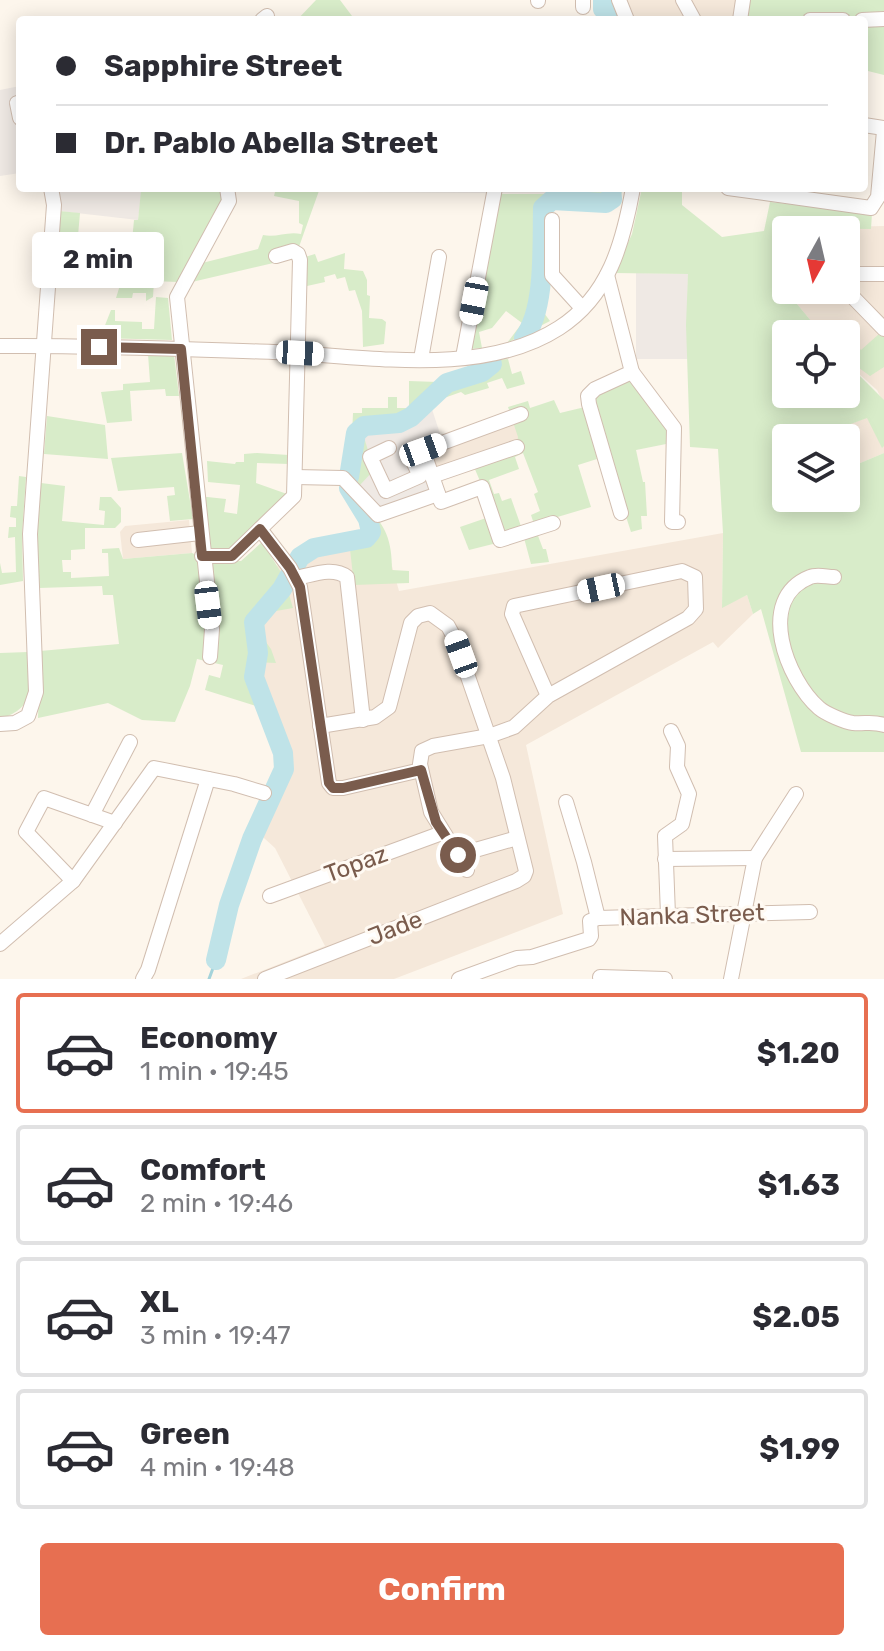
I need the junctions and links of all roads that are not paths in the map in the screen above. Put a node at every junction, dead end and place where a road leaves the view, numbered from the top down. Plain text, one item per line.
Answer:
1 (884, 130) edge
2 (52, 192) edge
3 (228, 192) edge
4 (494, 192) edge
5 (632, 192) edge
6 (757, 192) edge
7 (552, 220) dead end
8 (276, 256) dead end
9 (439, 257) dead end
10 (860, 274) edge
11 (884, 274) edge
12 (607, 275) junction
13 (860, 304) edge
14 (582, 308) junction
15 (884, 329) edge
16 (45, 345) junction
17 (0, 346) edge
18 (181, 349) junction
19 (300, 353) junction
20 (463, 357) junction
21 (421, 359) junction
22 (632, 372) junction
23 (521, 414) dead end
24 (517, 447) dead end
25 (389, 448) dead end
26 (411, 457) dead end
27 (377, 473) junction
28 (432, 476) junction
29 (295, 477) junction
30 (353, 485) junction
31 (438, 494) junction
32 (621, 513) dead end
33 (678, 522) dead end
34 (553, 523) dead end
35 (260, 529) junction
36 (200, 533) junction
37 (138, 540) dead end
38 (202, 556) junction
39 (294, 574) junction
40 (834, 577) dead end
41 (210, 657) dead end
42 (548, 696) junction
43 (363, 720) junction
44 (0, 724) edge
45 (884, 725) edge
46 (320, 726) junction
47 (671, 731) dead end
48 (489, 736) junction
49 (130, 742) dead end
50 (421, 770) junction
51 (208, 779) junction
52 (264, 793) dead end
53 (796, 794) dead end
54 (566, 802) dead end
55 (92, 815) junction
56 (115, 823) junction
57 (442, 833) junction
58 (517, 838) junction
59 (458, 855) junction
60 (755, 858) junction
61 (665, 859) junction
62 (467, 870) dead end
63 (73, 881) junction
64 (270, 896) dead end
65 (745, 912) junction
66 (810, 912) dead end
67 (668, 915) junction
68 (598, 918) junction
69 (0, 944) edge
70 (600, 977) edge
71 (143, 979) edge
72 (265, 979) edge
73 (459, 979) edge
74 (665, 979) edge
75 (731, 979) edge

1 - 6 street
2 - 16 street
3 - 18 street
4 - 20 street
5 - 12 street
7 - 14 street
8 - 19 street
9 - 21 street
10 - 11 street
12 - 14 street
12 - 22 street
13 - 15 street
14 - 20 street
16 - 17 street
16 - 18 street
16 - 44 street
18 - 19 street
18 - 36 street
19 - 21 street
19 - 29 street
20 - 21 street
22 - 32 street
22 - 33 street
23 - 28 street
24 - 28 street
25 - 27 street
26 - 27 street
27 - 30 street
28 - 31 street
29 - 30 street
29 - 35 street
30 - 31 street
31 - 34 street
35 - 38 street
35 - 39 street
36 - 37 street
36 - 38 street
38 - 41 street
39 - 43 street
39 - 46 street
40 - 45 street
42 - 42 street
42 - 48 street
43 - 46 street
43 - 48 street
46 - 50 street
47 - 61 street
48 - 50 street
48 - 58 street
49 - 55 street
50 - 57 street
51 - 52 street
51 - 56 street
51 - 71 street
53 - 60 street
54 - 68 street, Nanka Street
55 - 56 street
55 - 63 street
56 - 63 street
57 - 59 street
57 - 64 street, Topaz
58 - 59 street
58 - 72 street, Jade
59 - 62 street
60 - 61 street
60 - 65 street
61 - 67 street
63 - 69 street
65 - 66 street, Nanka Street
65 - 67 street, Nanka Street
65 - 75 street
67 - 68 street, Nanka Street
68 - 73 street
70 - 74 street

